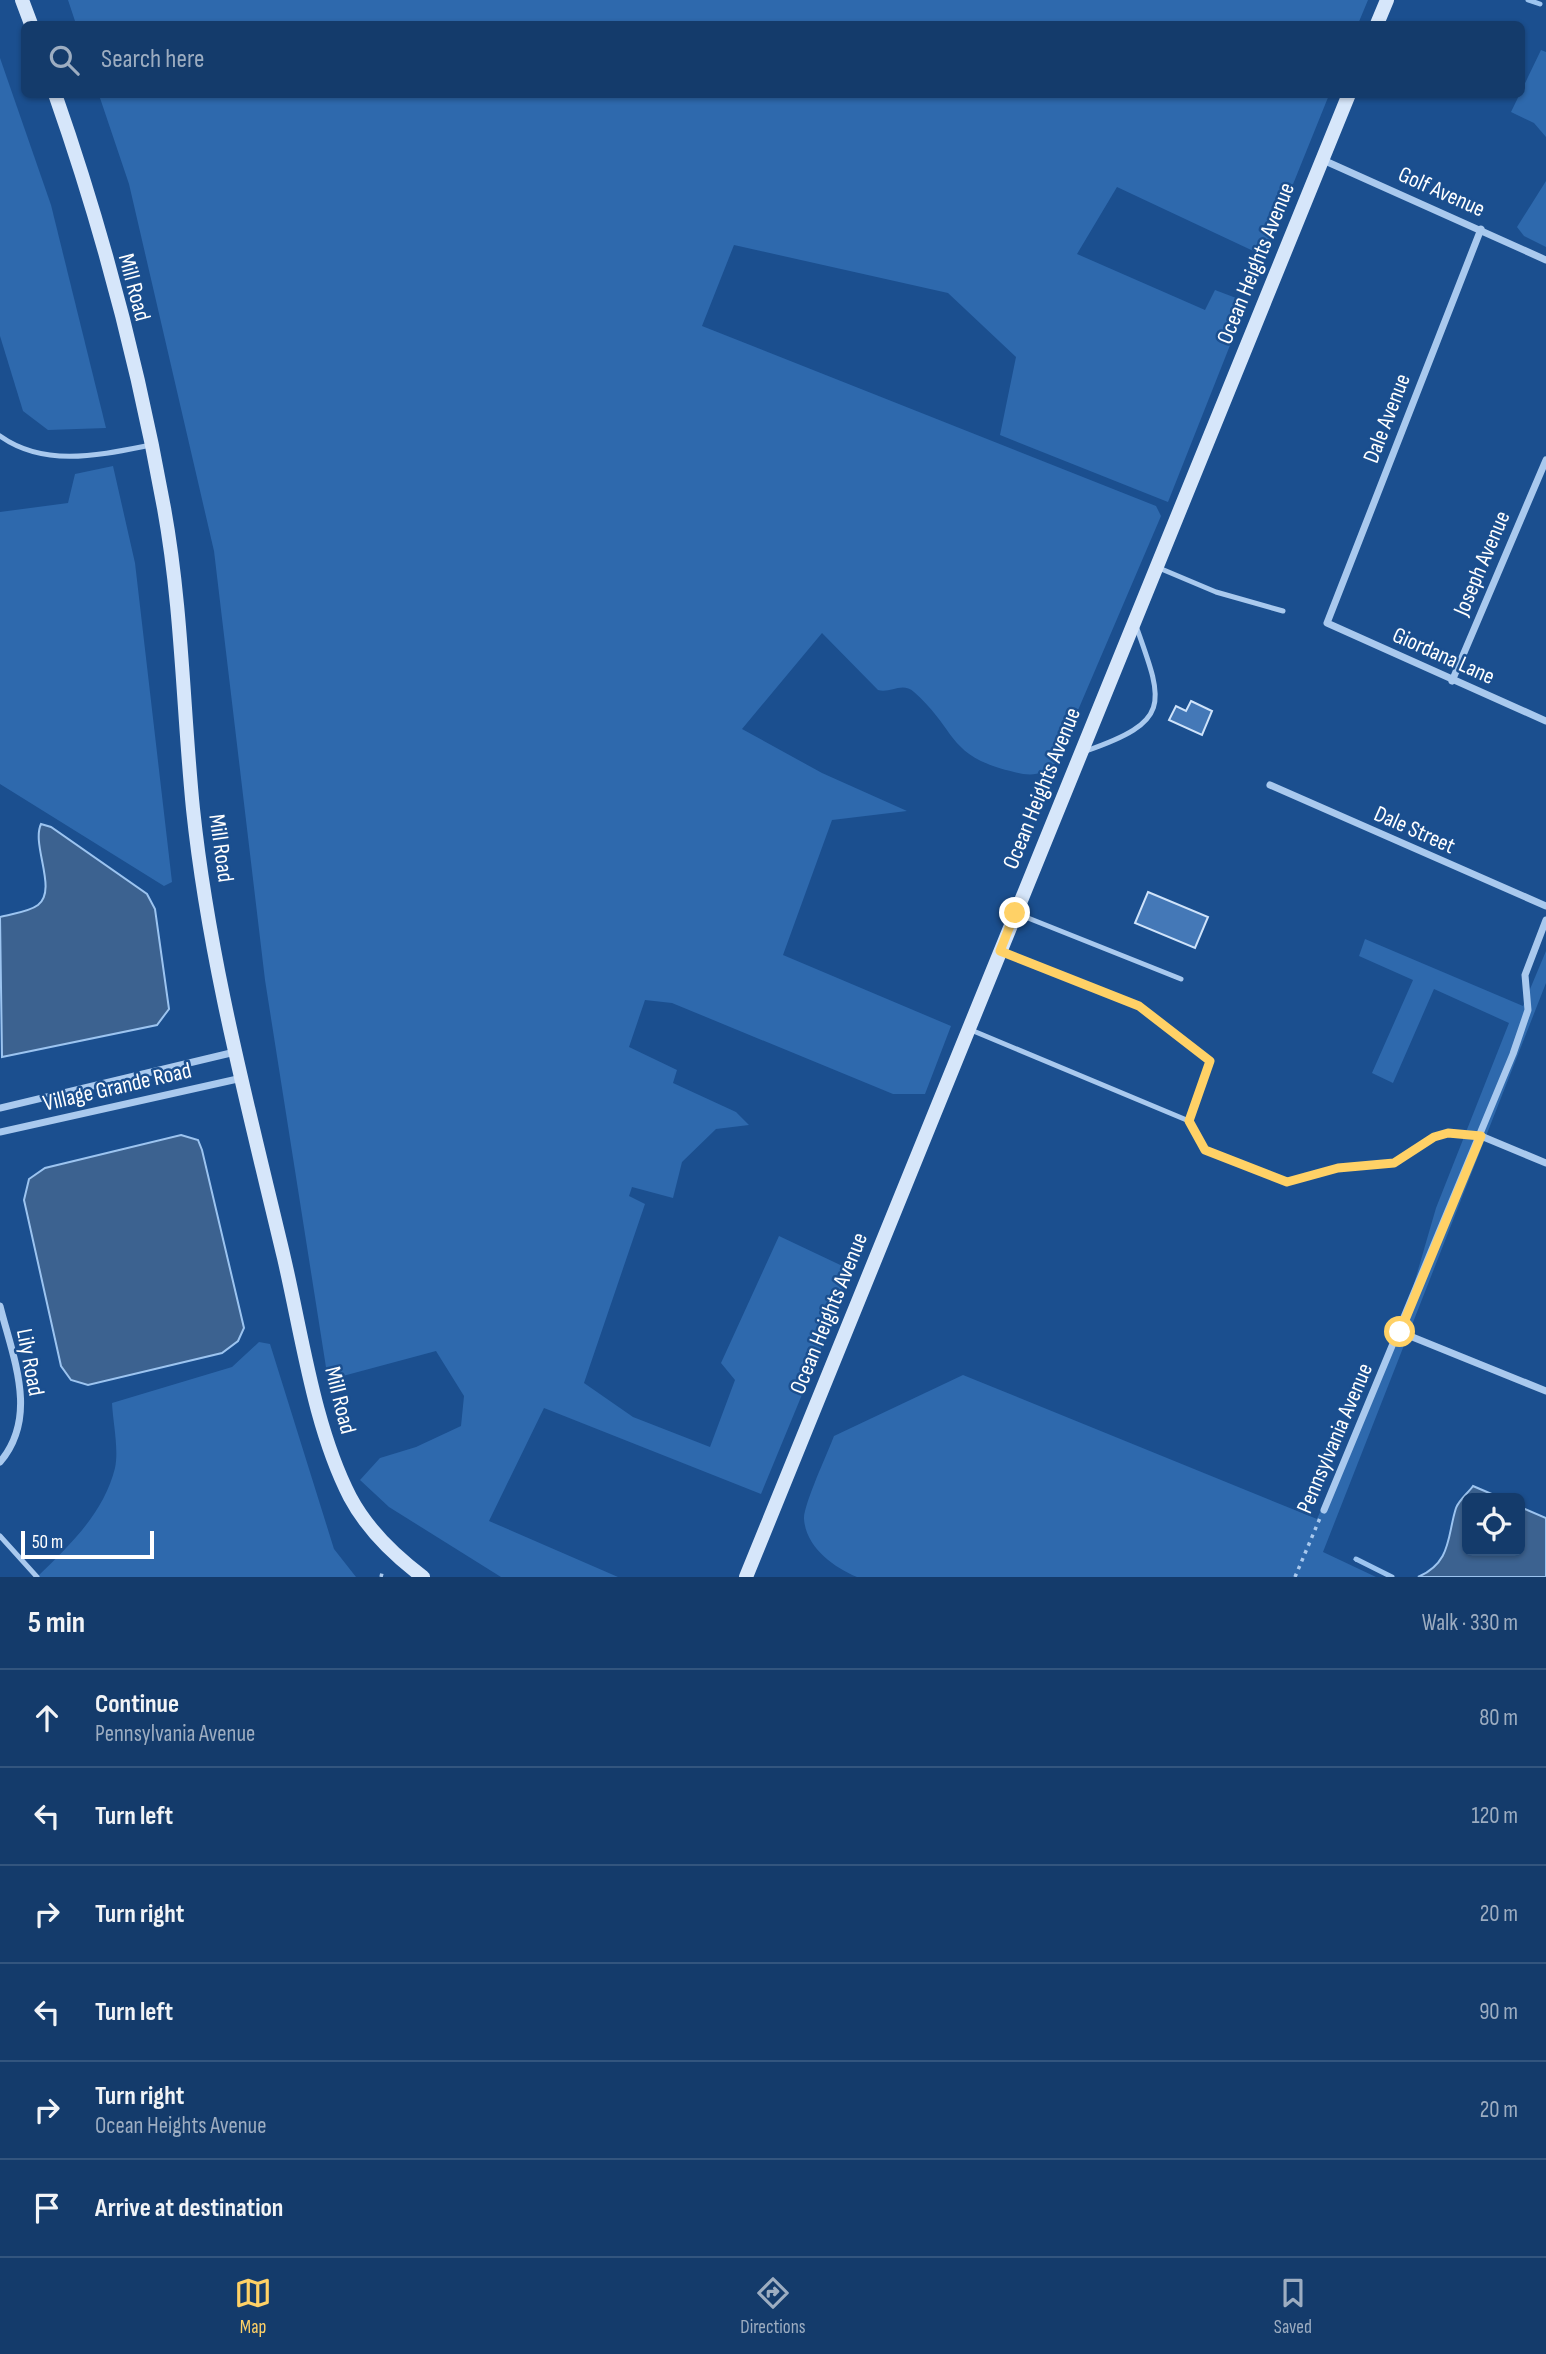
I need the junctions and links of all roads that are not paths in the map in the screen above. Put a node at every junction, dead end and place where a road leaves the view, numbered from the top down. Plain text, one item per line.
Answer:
1 (22, 0) edge
2 (1387, 0) edge
3 (30, 21) edge
4 (1378, 21) edge
5 (56, 98) edge
6 (1347, 98) edge
7 (1322, 160) junction
8 (1481, 229) junction
9 (1546, 260) edge
10 (0, 436) edge
11 (150, 445) junction
12 (1546, 460) edge
13 (1156, 567) junction
14 (1283, 611) dead end
15 (1134, 620) junction
16 (1327, 623) joint
17 (1452, 681) junction
18 (1546, 721) edge
19 (1080, 753) junction
20 (1270, 785) dead end
21 (1546, 906) edge
22 (1015, 913) junction
23 (1546, 920) edge
24 (1000, 951) junction
25 (1181, 979) dead end
26 (968, 1029) junction
27 (236, 1052) junction
28 (242, 1078) junction
29 (0, 1108) edge
30 (1189, 1121) junction
31 (0, 1132) edge
32 (1481, 1136) junction
33 (1546, 1163) edge
34 (0, 1306) edge
35 (1400, 1332) junction
36 (1546, 1391) edge
37 (0, 1462) edge
38 (1324, 1510) road end
39 (0, 1536) edge
40 (37, 1577) edge
41 (423, 1577) edge
42 (746, 1577) edge

1 - 3 main road
2 - 4 main road
5 - 11 main road, Mill Road
6 - 7 main road, Ocean Heights Avenue
7 - 8 street, Golf Avenue
7 - 13 main road, Ocean Heights Avenue
8 - 9 street, Golf Avenue
8 - 16 street, Dale Avenue
10 - 11 lane
11 - 27 main road, Mill Road
12 - 17 street, Joseph Avenue
13 - 14 lane
13 - 15 main road, Ocean Heights Avenue
15 - 19 main road, Ocean Heights Avenue
15 - 19 lane
16 - 17 street, Giordana Lane
17 - 18 street, Giordana Lane
19 - 22 main road, Ocean Heights Avenue
20 - 21 street, Dale Street
22 - 24 main road, Ocean Heights Avenue
22 - 25 lane
23 - 32 street, Pennsylvania Avenue
24 - 26 main road, Ocean Heights Avenue
24 - 30 lane
26 - 30 lane
26 - 42 main road, Ocean Heights Avenue
27 - 28 main road, Mill Road
27 - 29 street
28 - 31 street, Village Grande Road
28 - 41 main road, Mill Road
30 - 32 lane
32 - 33 street
32 - 35 street, Pennsylvania Avenue
34 - 37 street, Lily Road
35 - 36 street
35 - 38 street, Pennsylvania Avenue
39 - 40 lane

